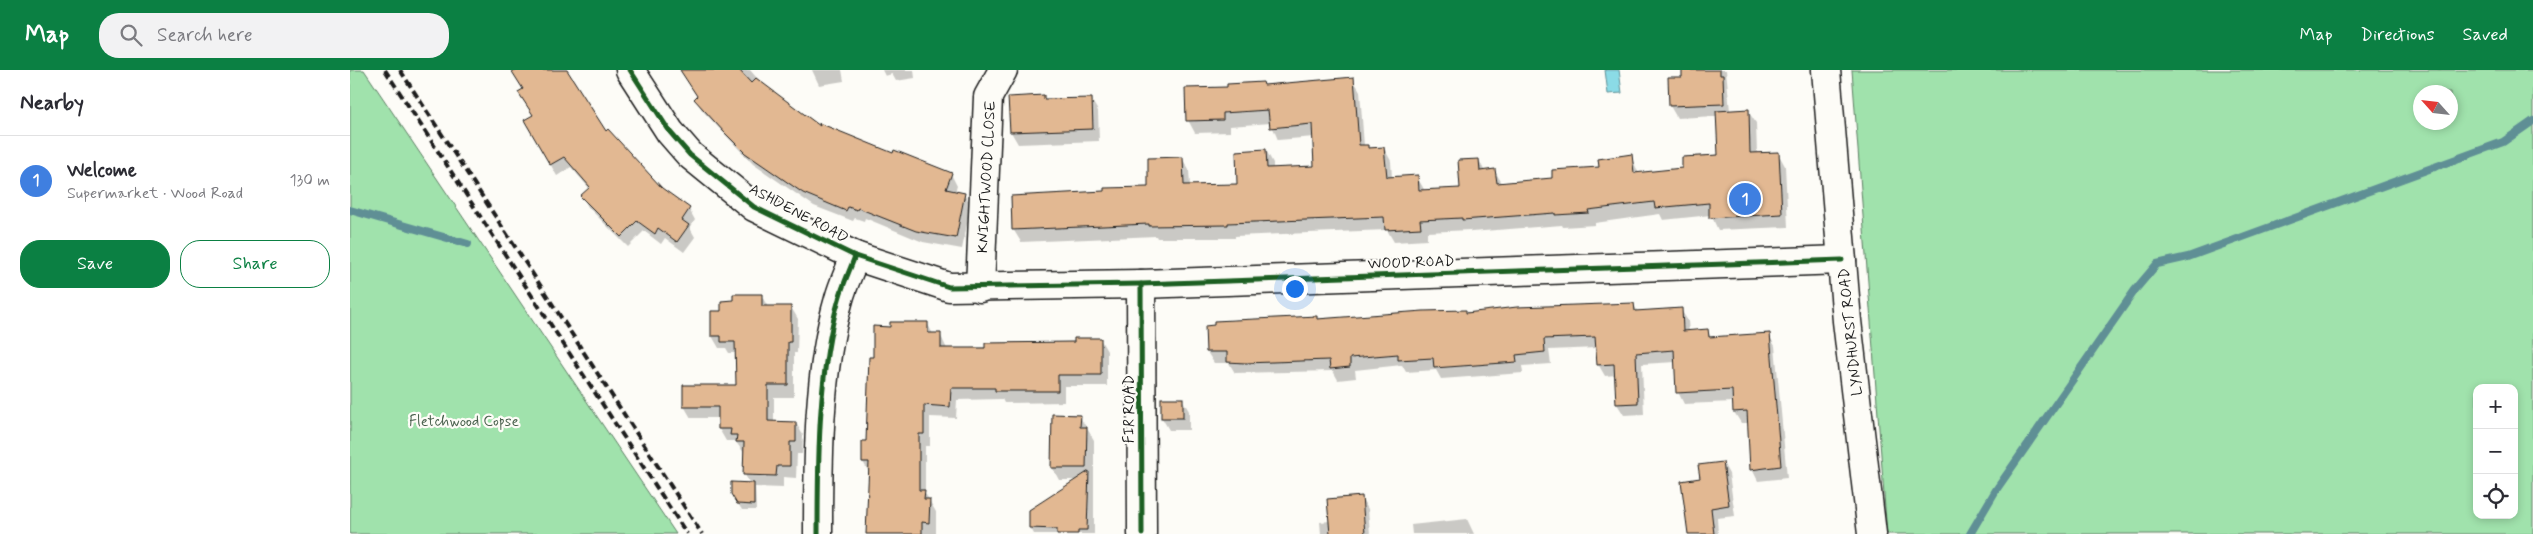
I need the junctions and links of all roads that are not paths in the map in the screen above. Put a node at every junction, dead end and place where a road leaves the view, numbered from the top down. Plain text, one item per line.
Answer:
1 (630, 70) edge
2 (1004, 70) edge
3 (1826, 70) edge
4 (855, 256) junction
5 (1842, 260) junction
6 (1141, 284) junction
7 (980, 288) junction
8 (818, 534) edge
9 (1142, 534) edge
10 (1872, 534) edge

1 - 4 street, ASHDENE ROAD
2 - 7 street, KNIGHTWOOD CLOSE
3 - 5 street, LYNDHURST ROAD
4 - 7 street, ASHDENE ROAD
4 - 8 street
5 - 6 street, WOOD ROAD
5 - 10 street, LYNDHURST ROAD
6 - 7 street, WOOD ROAD
6 - 9 street, FIR ROAD

